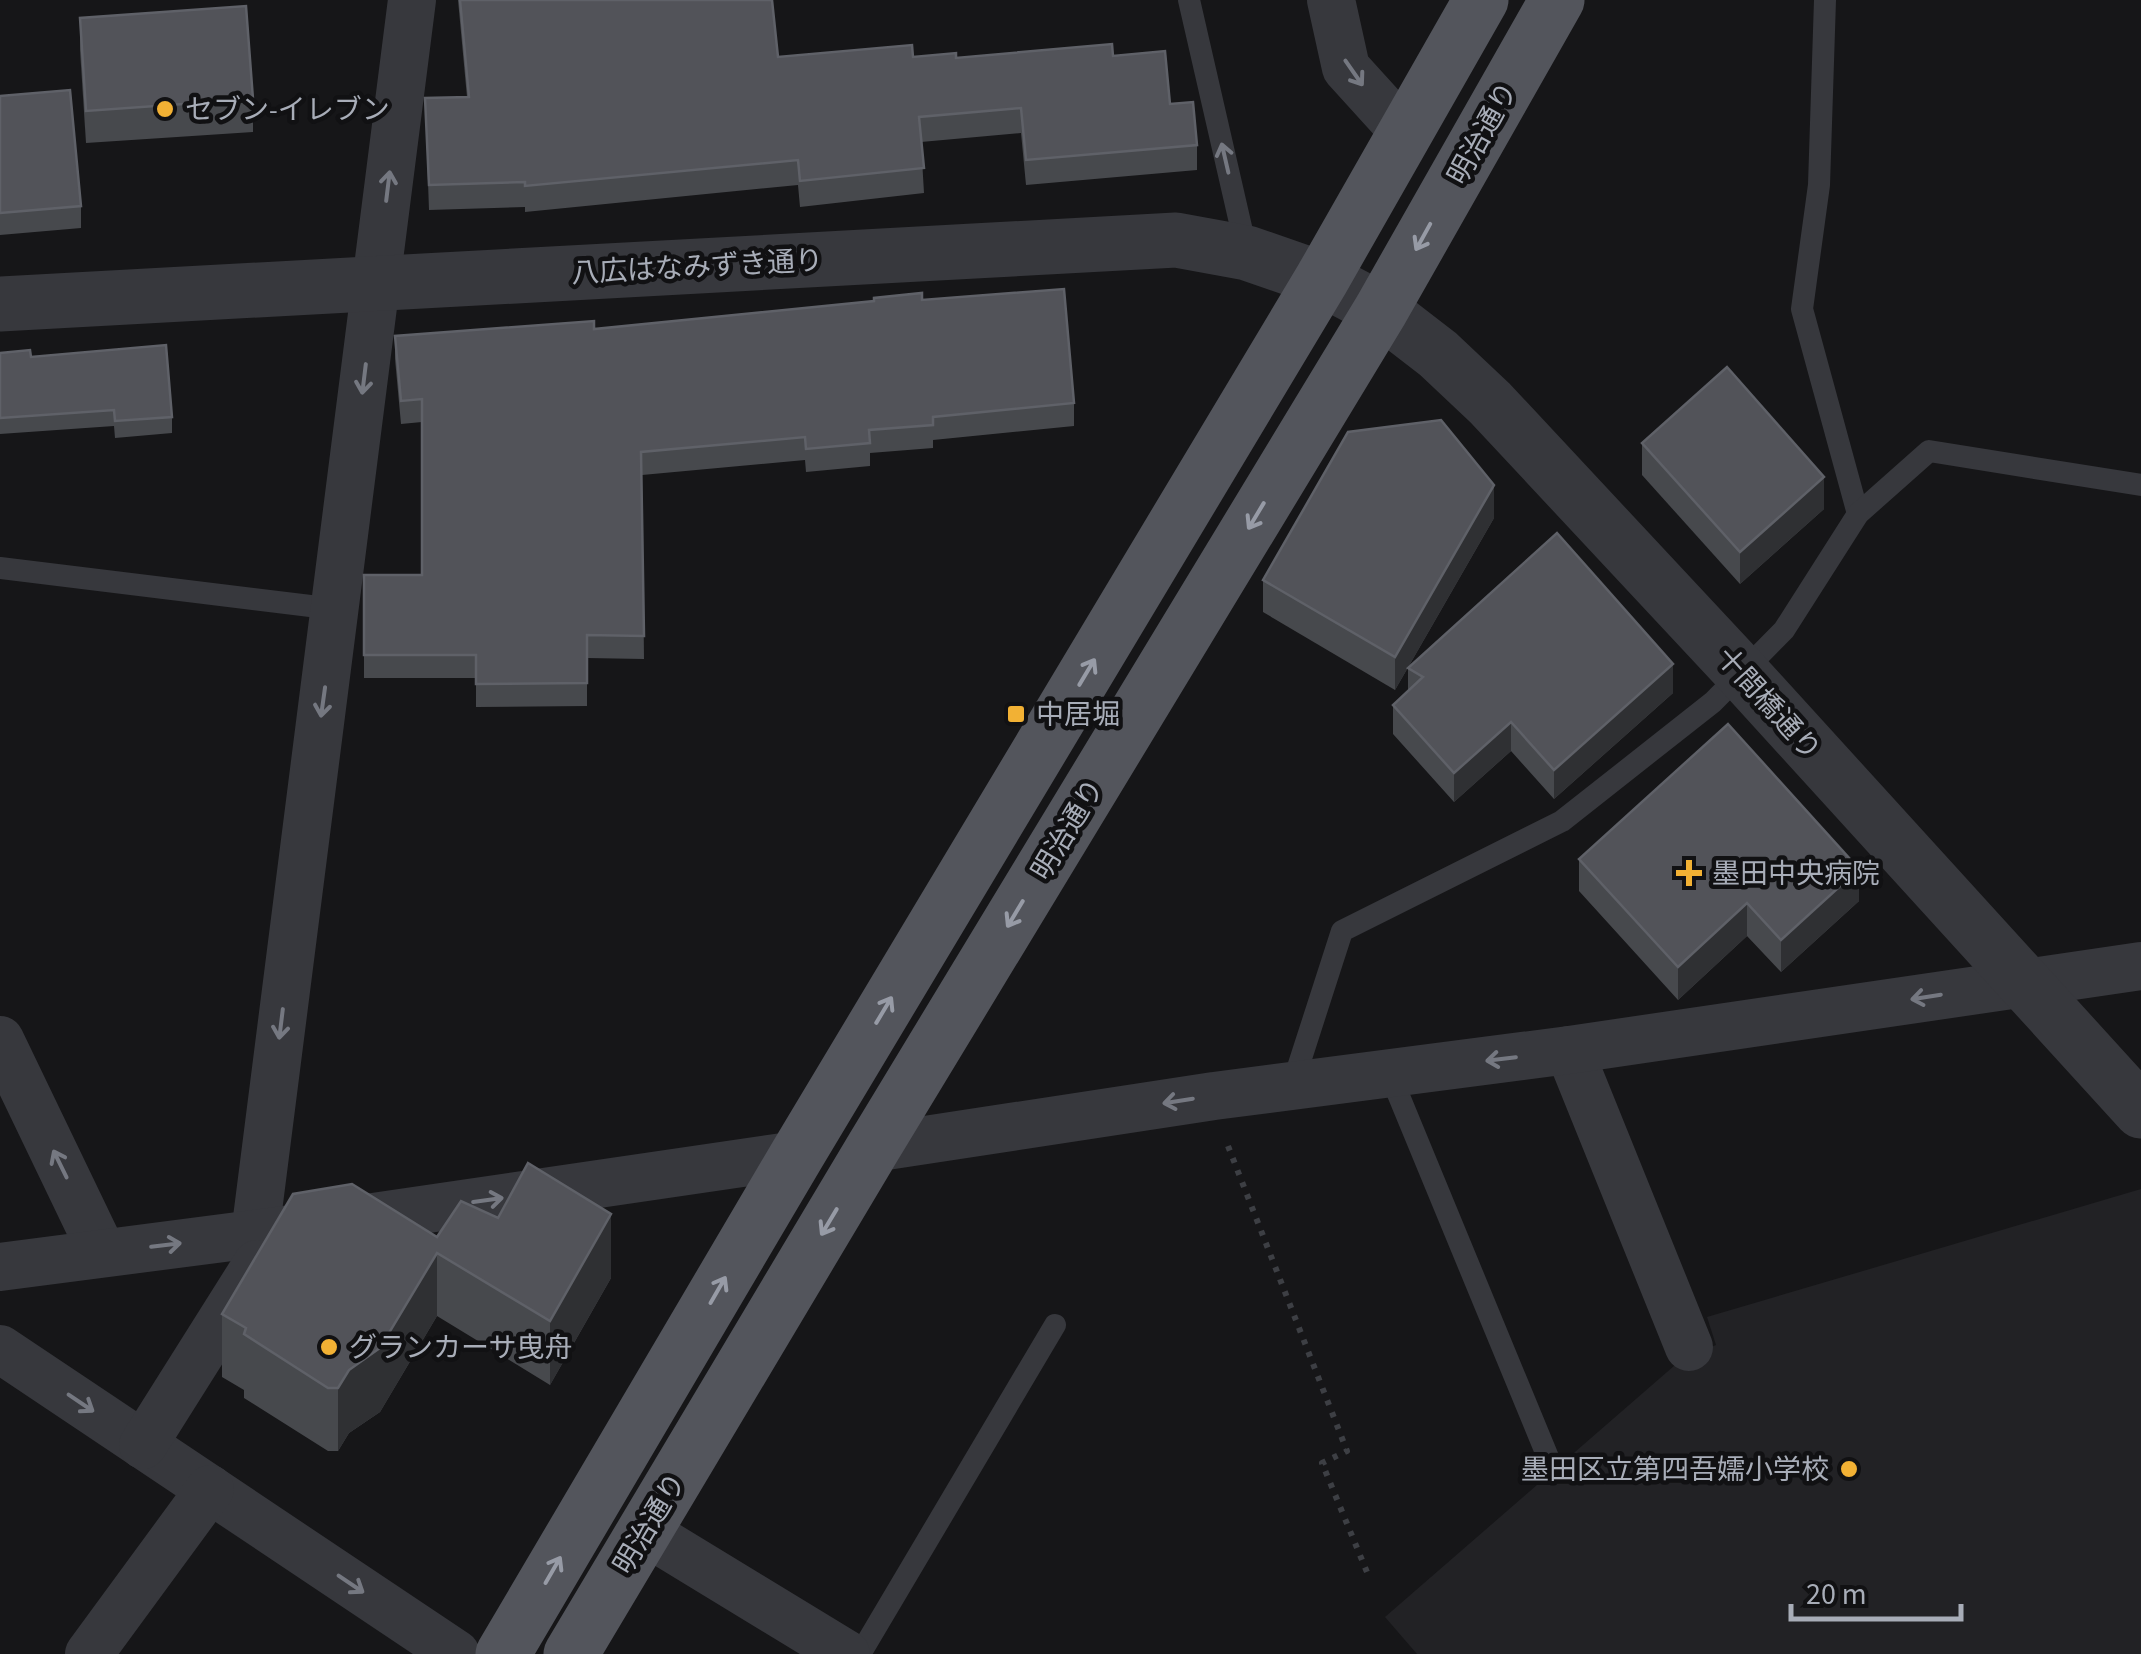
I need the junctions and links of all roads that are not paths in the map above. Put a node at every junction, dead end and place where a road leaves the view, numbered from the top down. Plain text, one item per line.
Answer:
1 (412, 0) edge
2 (1189, 0) edge
3 (1331, 0) edge
4 (1481, 0) edge
5 (1557, 0) edge
6 (1825, 0) edge
7 (1404, 133) junction
8 (1247, 253) junction
9 (1322, 279) junction
10 (375, 282) junction
11 (0, 304) edge
12 (1382, 310) junction
13 (2141, 485) edge
14 (1858, 514) junction
15 (0, 568) edge
16 (336, 610) junction
17 (1743, 674) junction
18 (2141, 966) edge
19 (2022, 982) junction
20 (0, 1040) edge
21 (1569, 1050) junction
22 (1389, 1072) junction
23 (1292, 1086) junction
24 (2141, 1111) edge
25 (873, 1148) junction
26 (797, 1155) junction
27 (266, 1233) junction
28 (102, 1252) junction
29 (0, 1267) edge
30 (1055, 1325) dead end
31 (1689, 1347) dead end
32 (0, 1349) edge
33 (143, 1445) junction
34 (1552, 1467) dead end
35 (210, 1490) junction
36 (644, 1531) junction
37 (89, 1654) edge
38 (456, 1654) edge
39 (504, 1654) edge
40 (570, 1654) edge
41 (846, 1654) edge
42 (860, 1654) edge

10 -> 1 street
8 -> 2 lane
3 -> 7 street
4 - 7 main road
5 -> 12 main road, 明治通り
6 - 14 lane
7 - 9 main road
8 - 9 street, 八広はなみずき通り
8 - 10 street, 八広はなみずき通り
9 - 12 street, 八広はなみずき通り
26 -> 9 main road
10 - 11 street, 八広はなみずき通り
10 -> 16 street
12 - 17 street, 十間橋通り
12 -> 25 main road, 明治通り
13 - 14 lane
14 - 17 lane
15 - 16 lane
16 -> 27 street
17 - 19 street, 十間橋通り
17 - 23 lane
18 - 19 street
19 -> 21 street
19 - 24 street, 十間橋通り
28 -> 20 street
21 -> 22 street
21 - 31 street
22 - 23 street
22 - 34 lane
23 -> 25 street
25 -> 36 main road, 明治通り
27 -> 26 street
39 -> 26 main road
28 -> 27 street
27 - 33 street
28 - 29 street
30 - 42 lane
32 -> 33 street
33 - 35 street
35 - 37 street
35 -> 38 street
36 - 40 main road, 明治通り
36 - 41 street

